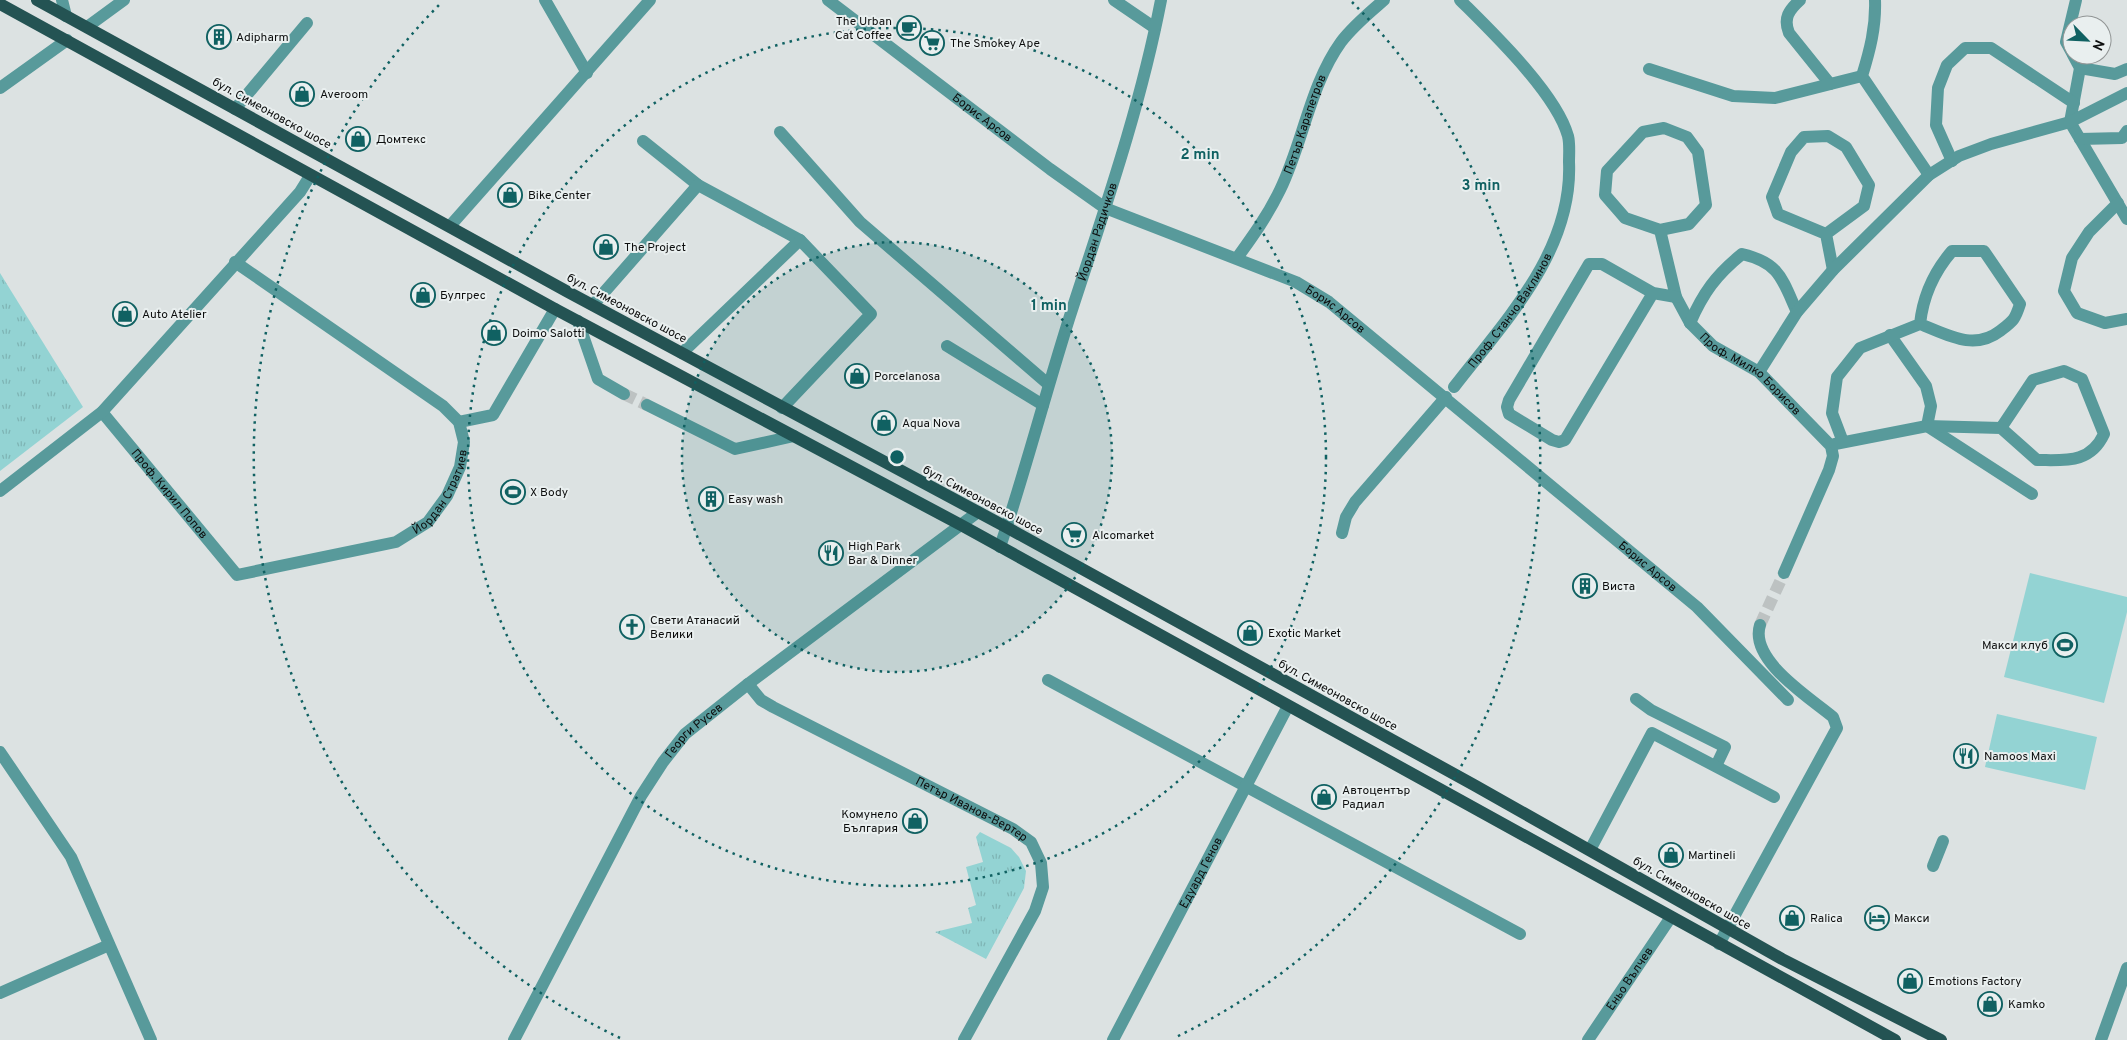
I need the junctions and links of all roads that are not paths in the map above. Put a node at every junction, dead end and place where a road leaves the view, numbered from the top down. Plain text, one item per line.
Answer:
1 (37, 0) edge
2 (62, 0) edge
3 (124, 0) edge
4 (545, 0) edge
5 (650, 0) edge
6 (828, 0) edge
7 (1114, 0) edge
8 (1161, 0) edge
9 (1384, 0) edge
10 (1460, 0) edge
11 (1800, 0) edge
12 (1875, 0) edge
13 (2076, 0) edge
14 (0, 4) edge
15 (2072, 15) edge
16 (66, 16) junction
17 (306, 23) dead end
18 (87, 27) junction
19 (1155, 28) junction
20 (67, 40) junction
21 (2078, 65) edge
22 (2080, 68) junction
23 (1649, 69) dead end
24 (2127, 69) edge
25 (587, 73) junction
26 (1862, 76) junction
27 (1830, 84) junction
28 (0, 88) edge
29 (2127, 93) edge
30 (2074, 103) junction
31 (235, 109) junction
32 (2070, 122) junction
33 (780, 132) dead end
34 (2125, 138) edge
35 (2080, 139) junction
36 (643, 141) dead end
37 (1952, 160) junction
38 (1929, 175) junction
39 (310, 176) junction
40 (698, 185) junction
41 (2118, 203) junction
42 (1104, 208) junction
43 (2127, 219) edge
44 (450, 226) junction
45 (1660, 230) junction
46 (1826, 234) junction
47 (800, 240) junction
48 (1237, 258) junction
49 (235, 262) junction
50 (1833, 270) junction
51 (1653, 293) junction
52 (1676, 297) junction
53 (593, 305) junction
54 (555, 309) junction
55 (1797, 312) junction
56 (2127, 319) edge
57 (578, 321) junction
58 (1690, 323) junction
59 (1920, 324) junction
60 (1890, 335) junction
61 (947, 346) dead end
62 (682, 353) junction
63 (1759, 372) junction
64 (1048, 384) junction
65 (1450, 392) junction
66 (624, 394) tunnel mouth
67 (647, 405) tunnel mouth
68 (1043, 405) junction
69 (782, 408) junction
70 (102, 412) junction
71 (460, 422) junction
72 (1927, 426) junction
73 (2001, 428) junction
74 (794, 436) junction
75 (1837, 444) junction
76 (0, 491) edge
77 (2032, 494) dead end
78 (978, 512) junction
79 (961, 525) junction
80 (1006, 527) junction
81 (1342, 533) dead end
82 (1000, 547) junction
83 (1784, 573) tunnel mouth
84 (236, 575) joint
85 (1760, 626) tunnel mouth
86 (1048, 680) dead end
87 (748, 684) junction
88 (1636, 698) dead end
89 (1788, 700) dead end
90 (1288, 706) junction
91 (1661, 715) junction
92 (1652, 733) junction
93 (0, 752) edge
94 (1716, 766) junction
95 (1247, 785) junction
96 (1774, 797) dead end
97 (1943, 841) dead end
98 (1590, 850) junction
99 (1934, 866) dead end
100 (1671, 917) junction
101 (1728, 929) junction
102 (1520, 934) dead end
103 (1719, 944) junction
104 (109, 945) junction
105 (2127, 968) edge
106 (0, 993) edge
107 (1890, 1039) edge
108 (151, 1040) edge
109 (514, 1040) edge
110 (964, 1040) edge
111 (1113, 1040) edge
112 (1588, 1040) edge
113 (1941, 1040) edge
114 (2101, 1040) edge

1 - 16 main road, бул. Симеоновско шосе
2 - 16 street
3 - 18 street
4 - 25 street
5 - 25 street
6 - 42 street, Борис Арсов
7 - 19 street
8 - 19 street, Йордан Радичков
9 - 48 street, Петър Карапетров
10 - 65 street, Проф. Станчо Ваклинов
11 - 27 street
12 - 26 street
13 - 15 street
14 - 20 main road
16 - 18 main road, бул. Симеоновско шосе
17 - 31 street
18 - 31 main road, бул. Симеоновско шосе
19 - 42 street, Йордан Радичков
20 - 28 street
20 - 39 main road
21 - 22 street
22 - 24 street
22 - 30 street
23 - 27 street
25 - 44 street
26 - 27 street
26 - 38 street
29 - 32 street
30 - 32 street
30 - 37 street
31 - 44 main road, бул. Симеоновско шосе
32 - 35 street
32 - 37 street
33 - 64 street
34 - 35 street
35 - 41 street
36 - 40 street
37 - 38 street
38 - 50 street
39 - 49 street
39 - 54 main road
40 - 47 street
40 - 53 street
41 - 43 street
41 - 56 street
42 - 48 street, Борис Арсов
42 - 64 street, Йордан Радичков
44 - 53 main road, бул. Симеоновско шосе
45 - 45 street
45 - 52 street, Проф. Милко Борисов
46 - 46 street
46 - 50 street
47 - 62 street
47 - 69 street
48 - 65 street, Борис Арсов
49 - 70 street
49 - 71 street
50 - 55 street
51 - 51 street
51 - 52 street
52 - 58 street, Проф. Милко Борисов
53 - 62 main road, бул. Симеоновско шосе
54 - 57 main road
54 - 71 street
55 - 58 street
55 - 63 street
57 - 66 street
57 - 74 main road
58 - 63 street, Проф. Милко Борисов
59 - 59 street
59 - 60 street
60 - 72 street
60 - 75 street
61 - 68 street
62 - 69 main road, бул. Симеоновско шосе
63 - 75 street, Проф. Милко Борисов
64 - 68 street, Йордан Радичков
65 - 81 street, Проф. Станчо Ваклинов
65 - 89 street, Борис Арсов
67 - 74 street
68 - 80 street, Йордан Радичков
69 - 78 main road, бул. Симеоновско шосе
70 - 76 street
70 - 84 street, Проф. Кирил Попов
71 - 84 street, Йордан Стратиев
72 - 73 street
72 - 75 street
72 - 77 street
73 - 73 street
74 - 79 main road
75 - 83 street
78 - 79 street, Георги Русев
78 - 80 main road, бул. Симеоновско шосе
79 - 82 main road
79 - 87 street, Георги Русев
80 - 82 street, Йордан Радичков
80 - 98 main road, бул. Симеоновско шосе
82 - 90 main road
85 - 101 street
86 - 95 street
87 - 109 street, Георги Русев
87 - 110 street, Петър Иванов-Вертер
88 - 91 street
90 - 95 street, Едуард Генов
90 - 100 main road
91 - 92 street
91 - 94 street
92 - 94 street
92 - 98 street
93 - 104 street
94 - 96 street
95 - 102 street
95 - 111 street, Едуард Генов
97 - 99 street
98 - 101 main road, бул. Симеоновско шосе
100 - 103 main road
100 - 112 street, Еньо Вълчев
101 - 103 street
101 - 113 main road, бул. Симеоновско шосе
103 - 107 main road
104 - 106 street
104 - 108 street
105 - 114 street

